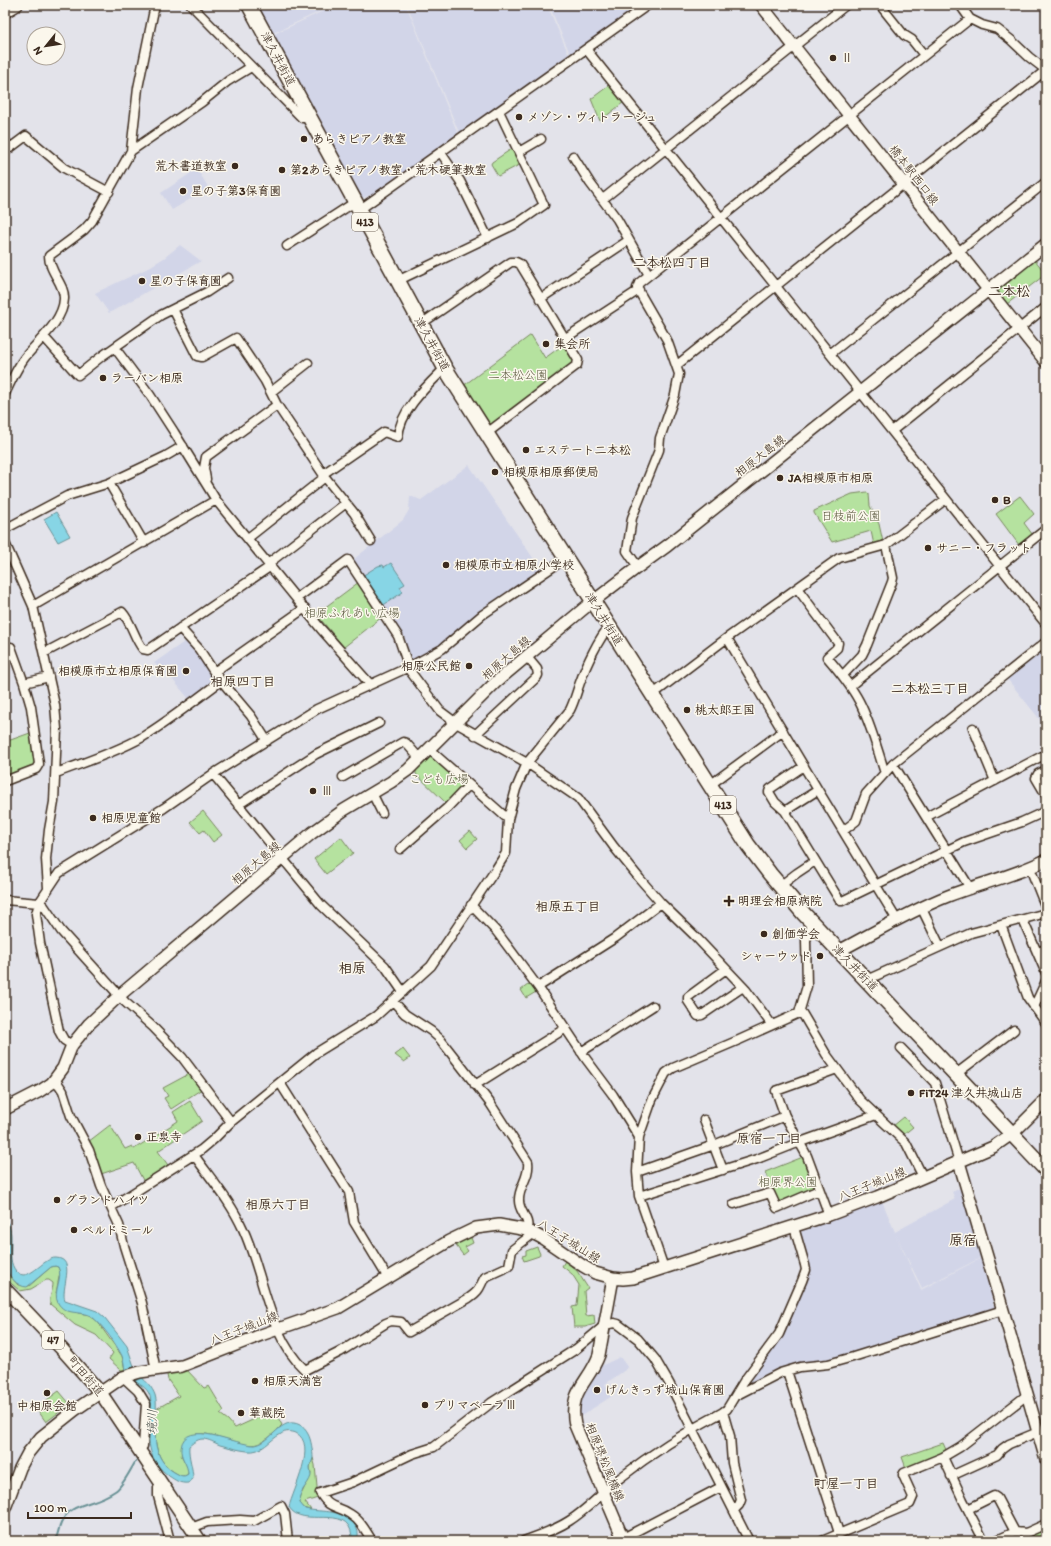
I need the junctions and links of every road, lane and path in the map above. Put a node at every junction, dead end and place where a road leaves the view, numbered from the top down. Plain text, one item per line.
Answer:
1 (17, 5) edge
2 (155, 5) edge
3 (191, 5) edge
4 (249, 5) edge
5 (648, 5) edge
6 (761, 5) edge
7 (846, 5) edge
8 (880, 5) edge
9 (960, 5) edge
10 (5, 12) edge
11 (970, 19) junction
12 (794, 46) junction
13 (586, 49) junction
14 (924, 55) junction
15 (251, 67) junction
16 (1046, 70) edge
17 (499, 111) junction
18 (849, 115) junction
19 (309, 117) junction
20 (541, 139) dead end
21 (5, 141) edge
22 (666, 149) junction
23 (131, 151) junction
24 (519, 152) junction
25 (441, 153) junction
26 (573, 156) dead end
27 (1046, 182) edge
28 (904, 184) junction
29 (109, 192) junction
30 (603, 199) junction
31 (357, 206) junction
32 (721, 218) junction
33 (488, 238) junction
34 (629, 240) junction
35 (1046, 244) edge
36 (287, 246) dead end
37 (958, 252) junction
38 (649, 275) junction
39 (228, 278) dead end
40 (397, 281) junction
41 (776, 286) junction
42 (639, 290) junction
43 (988, 290) junction
44 (540, 299) junction
45 (1046, 307) edge
46 (173, 309) junction
47 (420, 324) junction
48 (1019, 328) junction
49 (44, 337) junction
50 (564, 339) junction
51 (115, 348) junction
52 (830, 354) junction
53 (1046, 362) edge
54 (308, 363) dead end
55 (677, 366) junction
56 (445, 368) junction
57 (271, 392) junction
58 (861, 392) junction
59 (5, 394) edge
60 (277, 405) junction
61 (892, 431) junction
62 (487, 433) junction
63 (183, 446) junction
64 (324, 475) junction
65 (109, 483) junction
66 (209, 488) junction
67 (946, 498) junction
68 (216, 500) junction
69 (346, 503) junction
70 (5, 529) edge
71 (1046, 529) edge
72 (248, 538) junction
73 (371, 541) dead end
74 (5, 543) edge
75 (144, 543) junction
76 (886, 545) junction
77 (566, 558) junction
78 (270, 565) junction
79 (1000, 566) junction
80 (638, 567) junction
81 (797, 588) junction
82 (297, 598) junction
83 (593, 602) junction
84 (33, 606) junction
85 (305, 608) junction
86 (1046, 624) edge
87 (609, 627) junction
88 (180, 628) junction
89 (728, 638) junction
90 (1046, 642) edge
91 (5, 649) edge
92 (44, 653) junction
93 (527, 657) junction
94 (408, 667) junction
95 (214, 672) junction
96 (843, 675) junction
97 (49, 677) junction
98 (221, 681) junction
99 (24, 683) junction
100 (370, 684) junction
101 (850, 686) junction
102 (652, 695) junction
103 (378, 723) dead end
104 (456, 723) junction
105 (973, 728) dead end
106 (783, 732) junction
107 (475, 735) junction
108 (267, 740) junction
109 (430, 750) junction
110 (1046, 754) edge
111 (420, 760) junction
112 (527, 763) junction
113 (893, 764) junction
114 (804, 766) junction
115 (1046, 770) edge
116 (56, 773) junction
117 (213, 774) junction
118 (885, 774) junction
119 (343, 777) dead end
120 (5, 781) edge
121 (995, 781) junction
122 (469, 785) junction
123 (710, 785) junction
124 (818, 790) junction
125 (372, 793) junction
126 (1046, 795) edge
127 (238, 805) junction
128 (785, 811) junction
129 (1046, 811) edge
130 (382, 813) dead end
131 (926, 817) junction
132 (508, 819) junction
133 (843, 831) junction
134 (400, 849) dead end
135 (946, 850) junction
136 (283, 858) junction
137 (1046, 860) edge
138 (815, 861) junction
139 (1030, 868) junction
140 (780, 886) junction
141 (876, 886) junction
142 (48, 888) junction
143 (970, 888) junction
144 (5, 900) edge
145 (39, 903) junction
146 (661, 903) junction
147 (471, 905) junction
148 (1046, 908) edge
149 (922, 909) junction
150 (1046, 912) edge
151 (898, 920) junction
152 (1023, 920) junction
153 (813, 923) junction
154 (1001, 926) junction
155 (940, 946) junction
156 (1046, 949) edge
157 (839, 951) junction
158 (1038, 952) junction
159 (726, 969) junction
160 (1046, 972) edge
161 (867, 981) junction
162 (1046, 981) edge
163 (743, 986) junction
164 (538, 987) junction
165 (403, 992) junction
166 (120, 995) junction
167 (393, 1001) junction
168 (654, 1006) dead end
169 (1034, 1007) junction
170 (800, 1013) junction
171 (1046, 1023) edge
172 (772, 1025) junction
173 (566, 1028) junction
174 (1014, 1030) dead end
175 (72, 1045) junction
176 (901, 1048) dead end
177 (581, 1052) junction
178 (837, 1069) junction
179 (956, 1074) junction
180 (55, 1079) junction
181 (280, 1083) junction
182 (475, 1084) junction
183 (1046, 1100) edge
184 (5, 1109) edge
185 (876, 1115) junction
186 (785, 1116) junction
187 (704, 1120) dead end
188 (231, 1122) junction
189 (1013, 1133) junction
190 (639, 1137) junction
191 (799, 1143) junction
192 (714, 1145) junction
193 (194, 1155) junction
194 (959, 1162) junction
195 (723, 1170) junction
196 (1046, 1170) edge
197 (636, 1172) junction
198 (924, 1177) junction
199 (819, 1190) junction
200 (639, 1196) junction
201 (734, 1204) dead end
202 (111, 1207) junction
203 (829, 1216) junction
204 (794, 1227) junction
205 (530, 1231) junction
206 (664, 1268) junction
207 (388, 1278) junction
208 (613, 1278) junction
209 (5, 1289) edge
210 (1003, 1310) junction
211 (605, 1325) junction
212 (277, 1329) junction
213 (156, 1370) junction
214 (787, 1371) junction
215 (125, 1376) junction
216 (100, 1392) junction
217 (1027, 1395) junction
218 (735, 1396) junction
219 (723, 1412) junction
220 (691, 1428) junction
221 (1038, 1432) junction
222 (141, 1455) junction
223 (943, 1456) junction
224 (1046, 1460) edge
225 (951, 1476) junction
226 (160, 1482) junction
227 (721, 1486) junction
228 (604, 1493) junction
229 (5, 1508) edge
230 (968, 1509) junction
231 (734, 1510) junction
232 (1046, 1524) edge
233 (191, 1528) junction
234 (1015, 1532) junction
235 (840, 1533) junction
236 (623, 1539) edge
237 (170, 1541) edge
238 (200, 1541) edge
239 (288, 1541) edge
240 (372, 1541) edge
241 (524, 1541) edge
242 (749, 1541) edge
243 (822, 1541) edge
244 (984, 1541) edge
245 (995, 1541) edge

1 - 10 street
2 - 23 street
3 - 15 street
4 - 19 highway, 津久井街道 / 413
5 - 13 street
6 - 12 street, 橋本駅西口線
7 - 12 street
8 - 14 street
9 - 11 street
11 - 14 street
11 - 16 street
12 - 18 street, 橋本駅西口線
12 - 22 street
13 - 17 street
13 - 22 street
14 - 18 street
15 - 19 street
15 - 23 street
16 - 28 street
17 - 24 street
17 - 25 street
18 - 28 street, 橋本駅西口線
18 - 32 street
19 - 31 highway, 津久井街道 / 413
20 - 24 street
21 - 29 street
22 - 30 street
22 - 32 street
23 - 29 street
24 - 33 street
25 - 31 street
25 - 33 street
26 - 30 street
27 - 37 street
28 - 37 street, 橋本駅西口線
28 - 41 street
29 - 49 street
30 - 34 street
31 - 36 street
31 - 40 highway, 津久井街道 / 413
32 - 38 street
32 - 41 street
33 - 40 street
34 - 38 street
34 - 44 street
35 - 43 street, 相原大島線
37 - 43 street, 橋本駅西口線
37 - 52 street
38 - 42 street
39 - 46 street
40 - 47 highway, 津久井街道 / 413
41 - 52 street
41 - 55 street
42 - 50 street
42 - 55 street
43 - 48 street, 橋本駅西口線
43 - 58 street, 相原大島線
44 - 47 street
44 - 50 street
45 - 48 street
46 - 51 street
46 - 57 street
47 - 56 highway, 津久井街道 / 413
48 - 53 street, 橋本駅西口線
48 - 61 street
49 - 51 street
49 - 59 street
50 - 62 street
51 - 63 street
52 - 58 street
54 - 57 street
55 - 80 street
56 - 62 highway, 津久井街道 / 413
56 - 64 street
57 - 60 street
58 - 61 street
58 - 80 street, 相原大島線
60 - 64 street
60 - 66 street
61 - 67 street
62 - 77 highway, 津久井街道 / 413
63 - 65 street
63 - 66 street
64 - 69 street
64 - 72 street
65 - 70 street
65 - 75 street
66 - 68 street
67 - 76 street
67 - 79 street
68 - 72 street
68 - 75 street
69 - 73 street
69 - 78 street
71 - 79 street
72 - 78 street
74 - 84 street
75 - 84 street
76 - 81 street
76 - 96 street
77 - 83 highway, 津久井街道 / 413
77 - 94 street
78 - 82 street
78 - 88 street
79 - 86 street
79 - 101 street
80 - 83 street, 相原大島線
81 - 89 street
81 - 96 street
82 - 85 street
82 - 94 street
83 - 87 highway, 津久井街道 / 413
83 - 93 street, 相原大島線
84 - 92 street
85 - 95 street
85 - 100 street
87 - 102 highway, 津久井街道 / 413
87 - 112 street
88 - 92 street
88 - 95 street
89 - 102 street
89 - 106 street
90 - 113 street
91 - 99 street
92 - 97 street
93 - 104 street, 相原大島線
93 - 107 street
94 - 100 street
94 - 104 street
95 - 98 street
96 - 101 street
97 - 99 street
97 - 116 street
98 - 108 street
98 - 116 street
99 - 120 street
100 - 108 street
101 - 118 street
102 - 123 highway, 津久井街道 / 413
103 - 127 street
104 - 107 street
104 - 109 street, 相原大島線
105 - 121 street
106 - 114 street
106 - 123 street
107 - 112 street
108 - 117 street
109 - 111 street, 相原大島線
109 - 122 street
110 - 121 street
111 - 119 street
111 - 125 street, 相原大島線
112 - 132 street
112 - 146 street
113 - 118 street
113 - 131 street
114 - 124 street
114 - 128 street
115 - 126 street
116 - 142 street
117 - 127 street
117 - 142 street
118 - 133 street
121 - 131 street
122 - 132 street
122 - 134 street
123 - 140 highway, 津久井街道 / 413
124 - 128 street
124 - 133 street
125 - 130 street
125 - 136 street, 相原大島線
127 - 136 street
128 - 138 street
129 - 135 street
131 - 135 street
132 - 147 street
133 - 141 street
135 - 141 street
135 - 143 street
136 - 165 street
136 - 166 street, 相原大島線
137 - 139 street
138 - 140 street
138 - 141 street
139 - 143 street
139 - 148 street
140 - 153 highway, 津久井街道 / 413
141 - 151 street
142 - 145 street
143 - 149 street
144 - 145 street
145 - 166 street
145 - 175 street
146 - 159 street
146 - 164 street
147 - 164 street
147 - 165 street
149 - 151 street
149 - 155 street
150 - 152 street
151 - 157 street
152 - 154 street
152 - 158 street
153 - 157 highway, 津久井街道 / 413
153 - 170 street
154 - 155 street
154 - 169 street
155 - 161 street
156 - 158 street
157 - 161 highway, 津久井街道 / 413
158 - 160 street
159 - 163 street
159 - 163 street
161 - 179 highway, 津久井街道 / 413
162 - 169 street
163 - 172 street
164 - 173 street
165 - 167 street
166 - 175 street, 相原大島線
166 - 188 street
167 - 181 street
167 - 182 street
168 - 177 street
169 - 171 street
170 - 172 street
170 - 178 street
172 - 190 street
173 - 177 street
173 - 182 street
174 - 179 street
175 - 180 street, 相原大島線
176 - 194 street
177 - 190 street
178 - 185 street
178 - 186 street
179 - 189 highway, 津久井街道 / 413
180 - 184 street, 相原大島線
180 - 202 street
181 - 188 street
181 - 207 street
182 - 205 street
183 - 189 street, 八王子城山線
185 - 191 street
185 - 198 street
186 - 191 street
186 - 192 street
187 - 192 street
188 - 193 street
189 - 194 street, 八王子城山線
189 - 196 highway, 津久井街道 / 413
190 - 197 street
191 - 195 street
191 - 199 street
192 - 195 street
192 - 197 street
193 - 202 street
193 - 212 street
194 - 198 street, 八王子城山線
194 - 210 street
195 - 200 street
197 - 200 street
198 - 203 street, 八王子城山線
199 - 201 street
199 - 203 street
200 - 206 street
202 - 213 street
203 - 204 street, 八王子城山線
204 - 206 street, 八王子城山線
204 - 218 street
205 - 207 street, 八王子城山線
205 - 208 street, 八王子城山線
205 - 212 street
206 - 208 street, 八王子城山線
207 - 212 street, 八王子城山線
208 - 211 street, 相原堺松風橋線
209 - 216 main road, 町田街道 / 47
210 - 214 street
210 - 217 street
211 - 220 street
211 - 228 street, 相原堺松風橋線
211 - 240 street
212 - 213 street, 八王子城山線
213 - 215 street, 八王子城山線
214 - 218 street
214 - 235 street
215 - 216 street
215 - 222 street
216 - 222 main road, 町田街道 / 47
216 - 229 street
217 - 221 street
217 - 223 street
218 - 219 street
219 - 220 street
219 - 231 street
220 - 227 street
220 - 228 street
221 - 224 street
221 - 225 street
222 - 226 main road, 町田街道 / 47
223 - 225 street
223 - 235 street
225 - 230 street
226 - 233 main road, 町田街道 / 47
226 - 237 street
227 - 231 street
227 - 236 street
228 - 236 street, 相原堺松風橋線
228 - 241 street
230 - 234 street
230 - 244 street
231 - 242 street
232 - 234 street
233 - 238 main road, 町田街道 / 47
233 - 239 street
234 - 245 street
235 - 243 street

